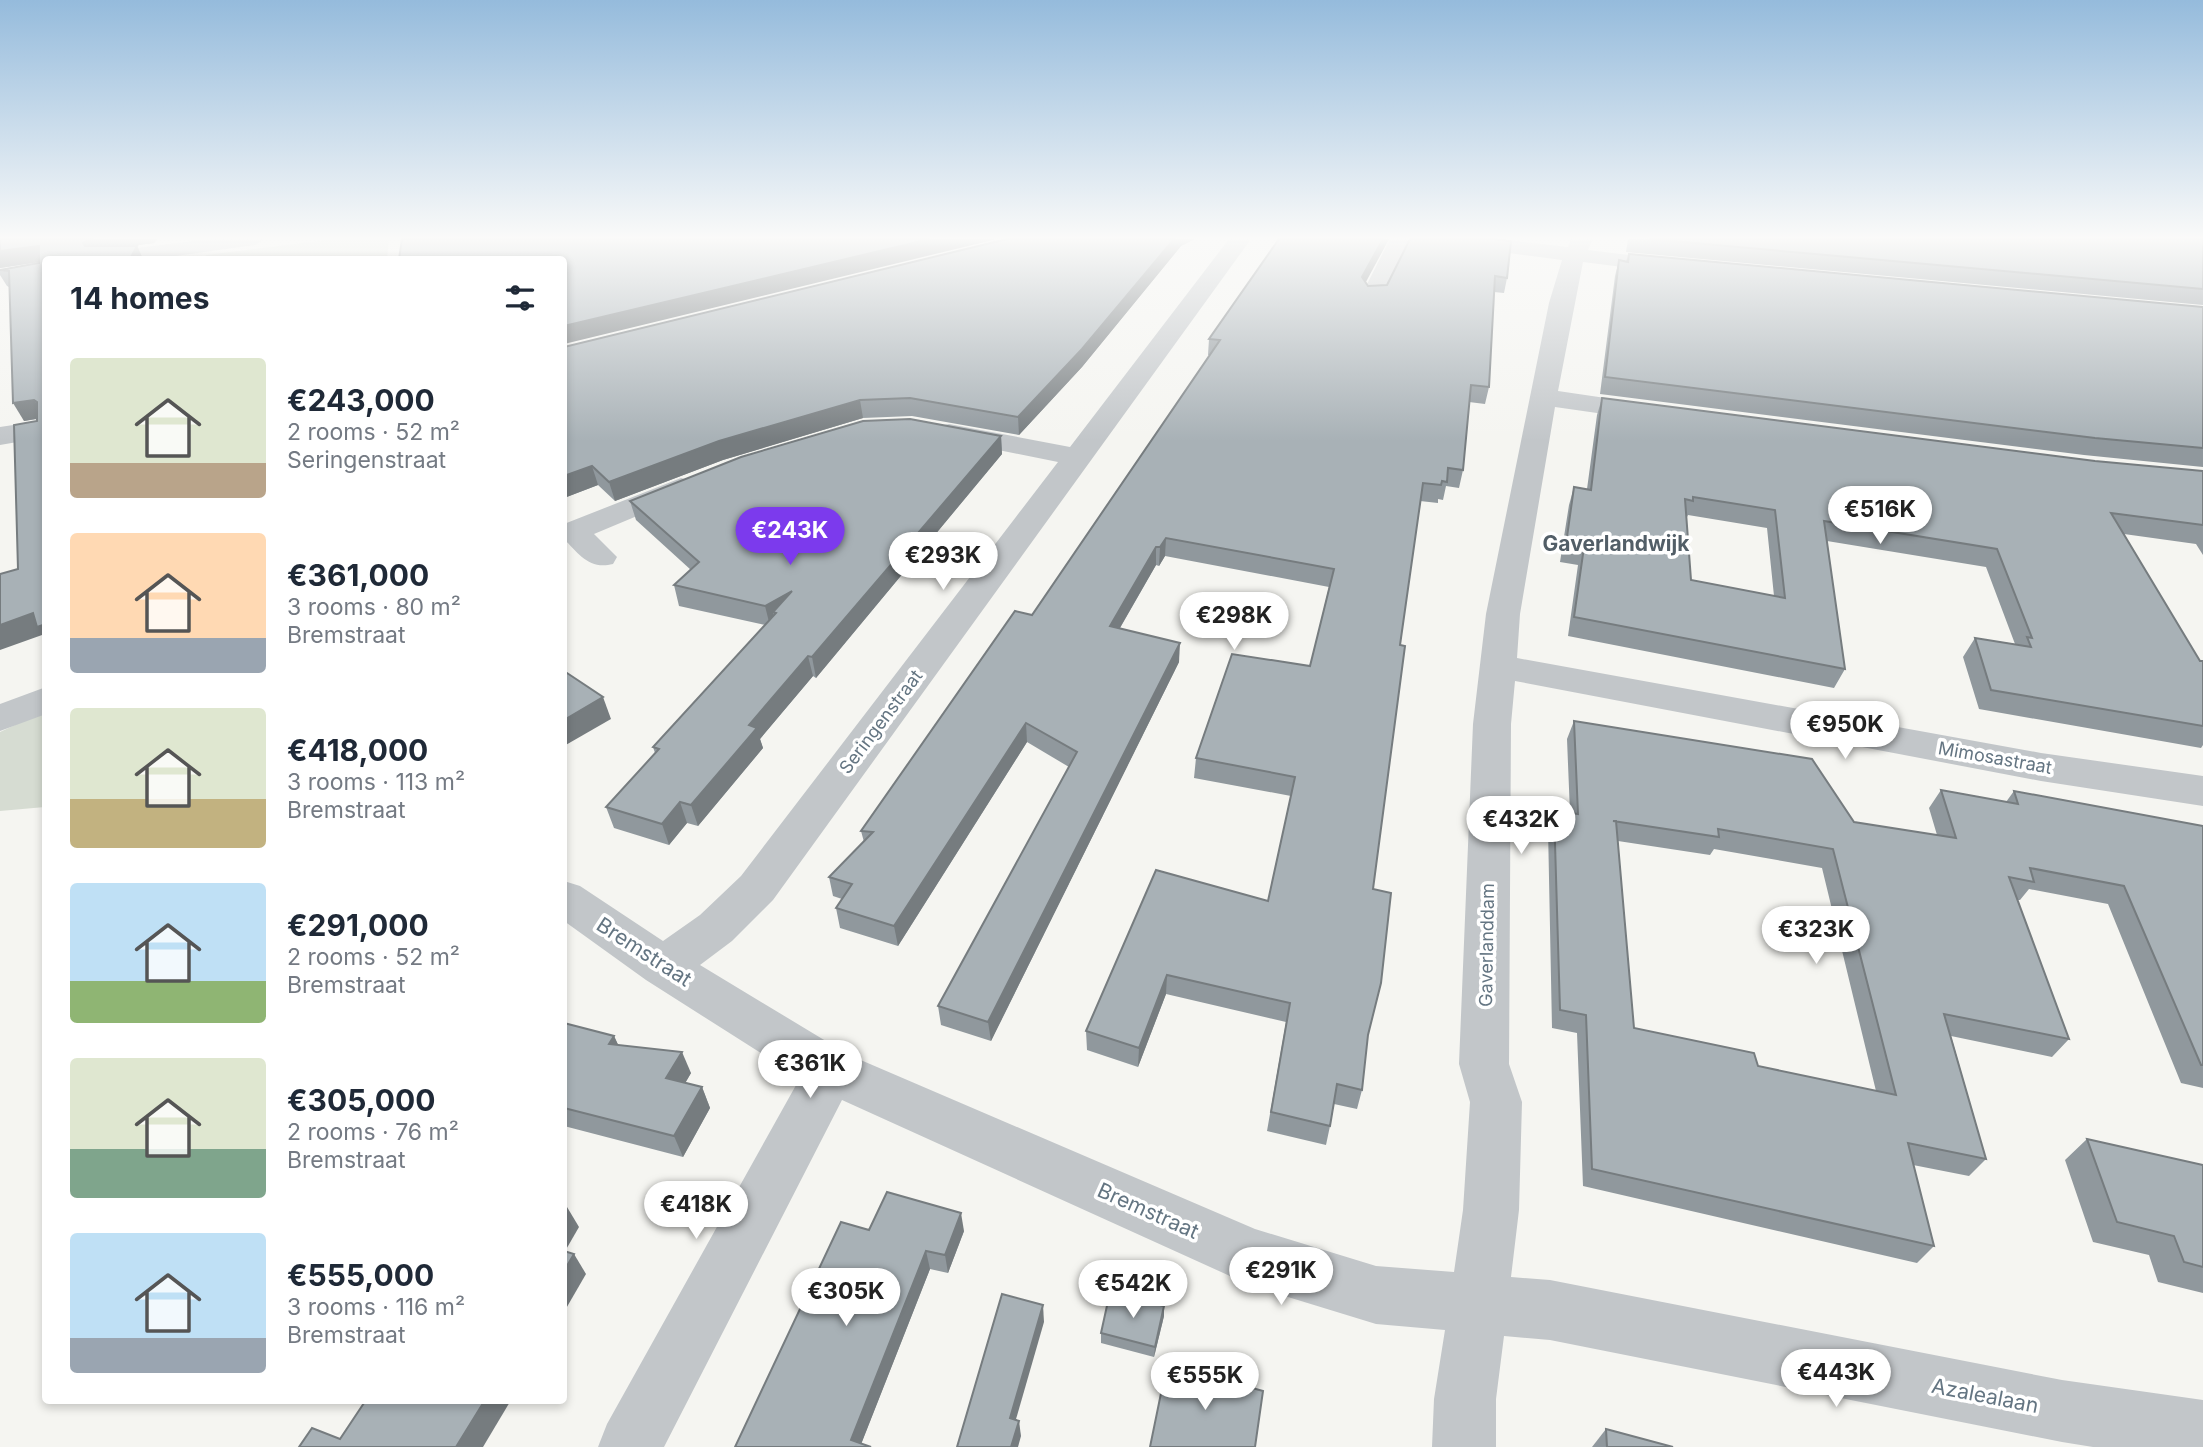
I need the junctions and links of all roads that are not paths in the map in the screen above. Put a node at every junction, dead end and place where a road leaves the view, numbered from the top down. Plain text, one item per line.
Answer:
1 (1190, 307) edge
2 (1560, 307) edge
3 (1544, 397) junction
4 (1681, 416) edge
5 (924, 428) edge
6 (42, 429) edge
7 (0, 436) edge
8 (1077, 457) junction
9 (709, 477) edge
10 (568, 533) edge
11 (601, 557) dead end
12 (1498, 666) junction
13 (42, 700) edge
14 (0, 718) edge
15 (2203, 791) edge
16 (567, 900) edge
17 (663, 966) junction
18 (831, 1071) junction
19 (1478, 1304) junction
20 (2203, 1432) edge
21 (631, 1447) edge
22 (1464, 1447) edge

1 - 8 street, Seringenstraat
2 - 3 street, Gaverlanddam
3 - 4 street
3 - 12 street, Gaverlanddam
5 - 8 street
6 - 7 street
8 - 17 street, Seringenstraat
9 - 10 street
10 - 11 street
12 - 15 street, Mimosastraat
12 - 19 street, Gaverlanddam
13 - 14 street
16 - 17 street, Bremstraat
17 - 18 street, Bremstraat
18 - 19 street, Bremstraat
18 - 21 street
19 - 20 street, Azalealaan
19 - 22 street, Gaverlanddam

